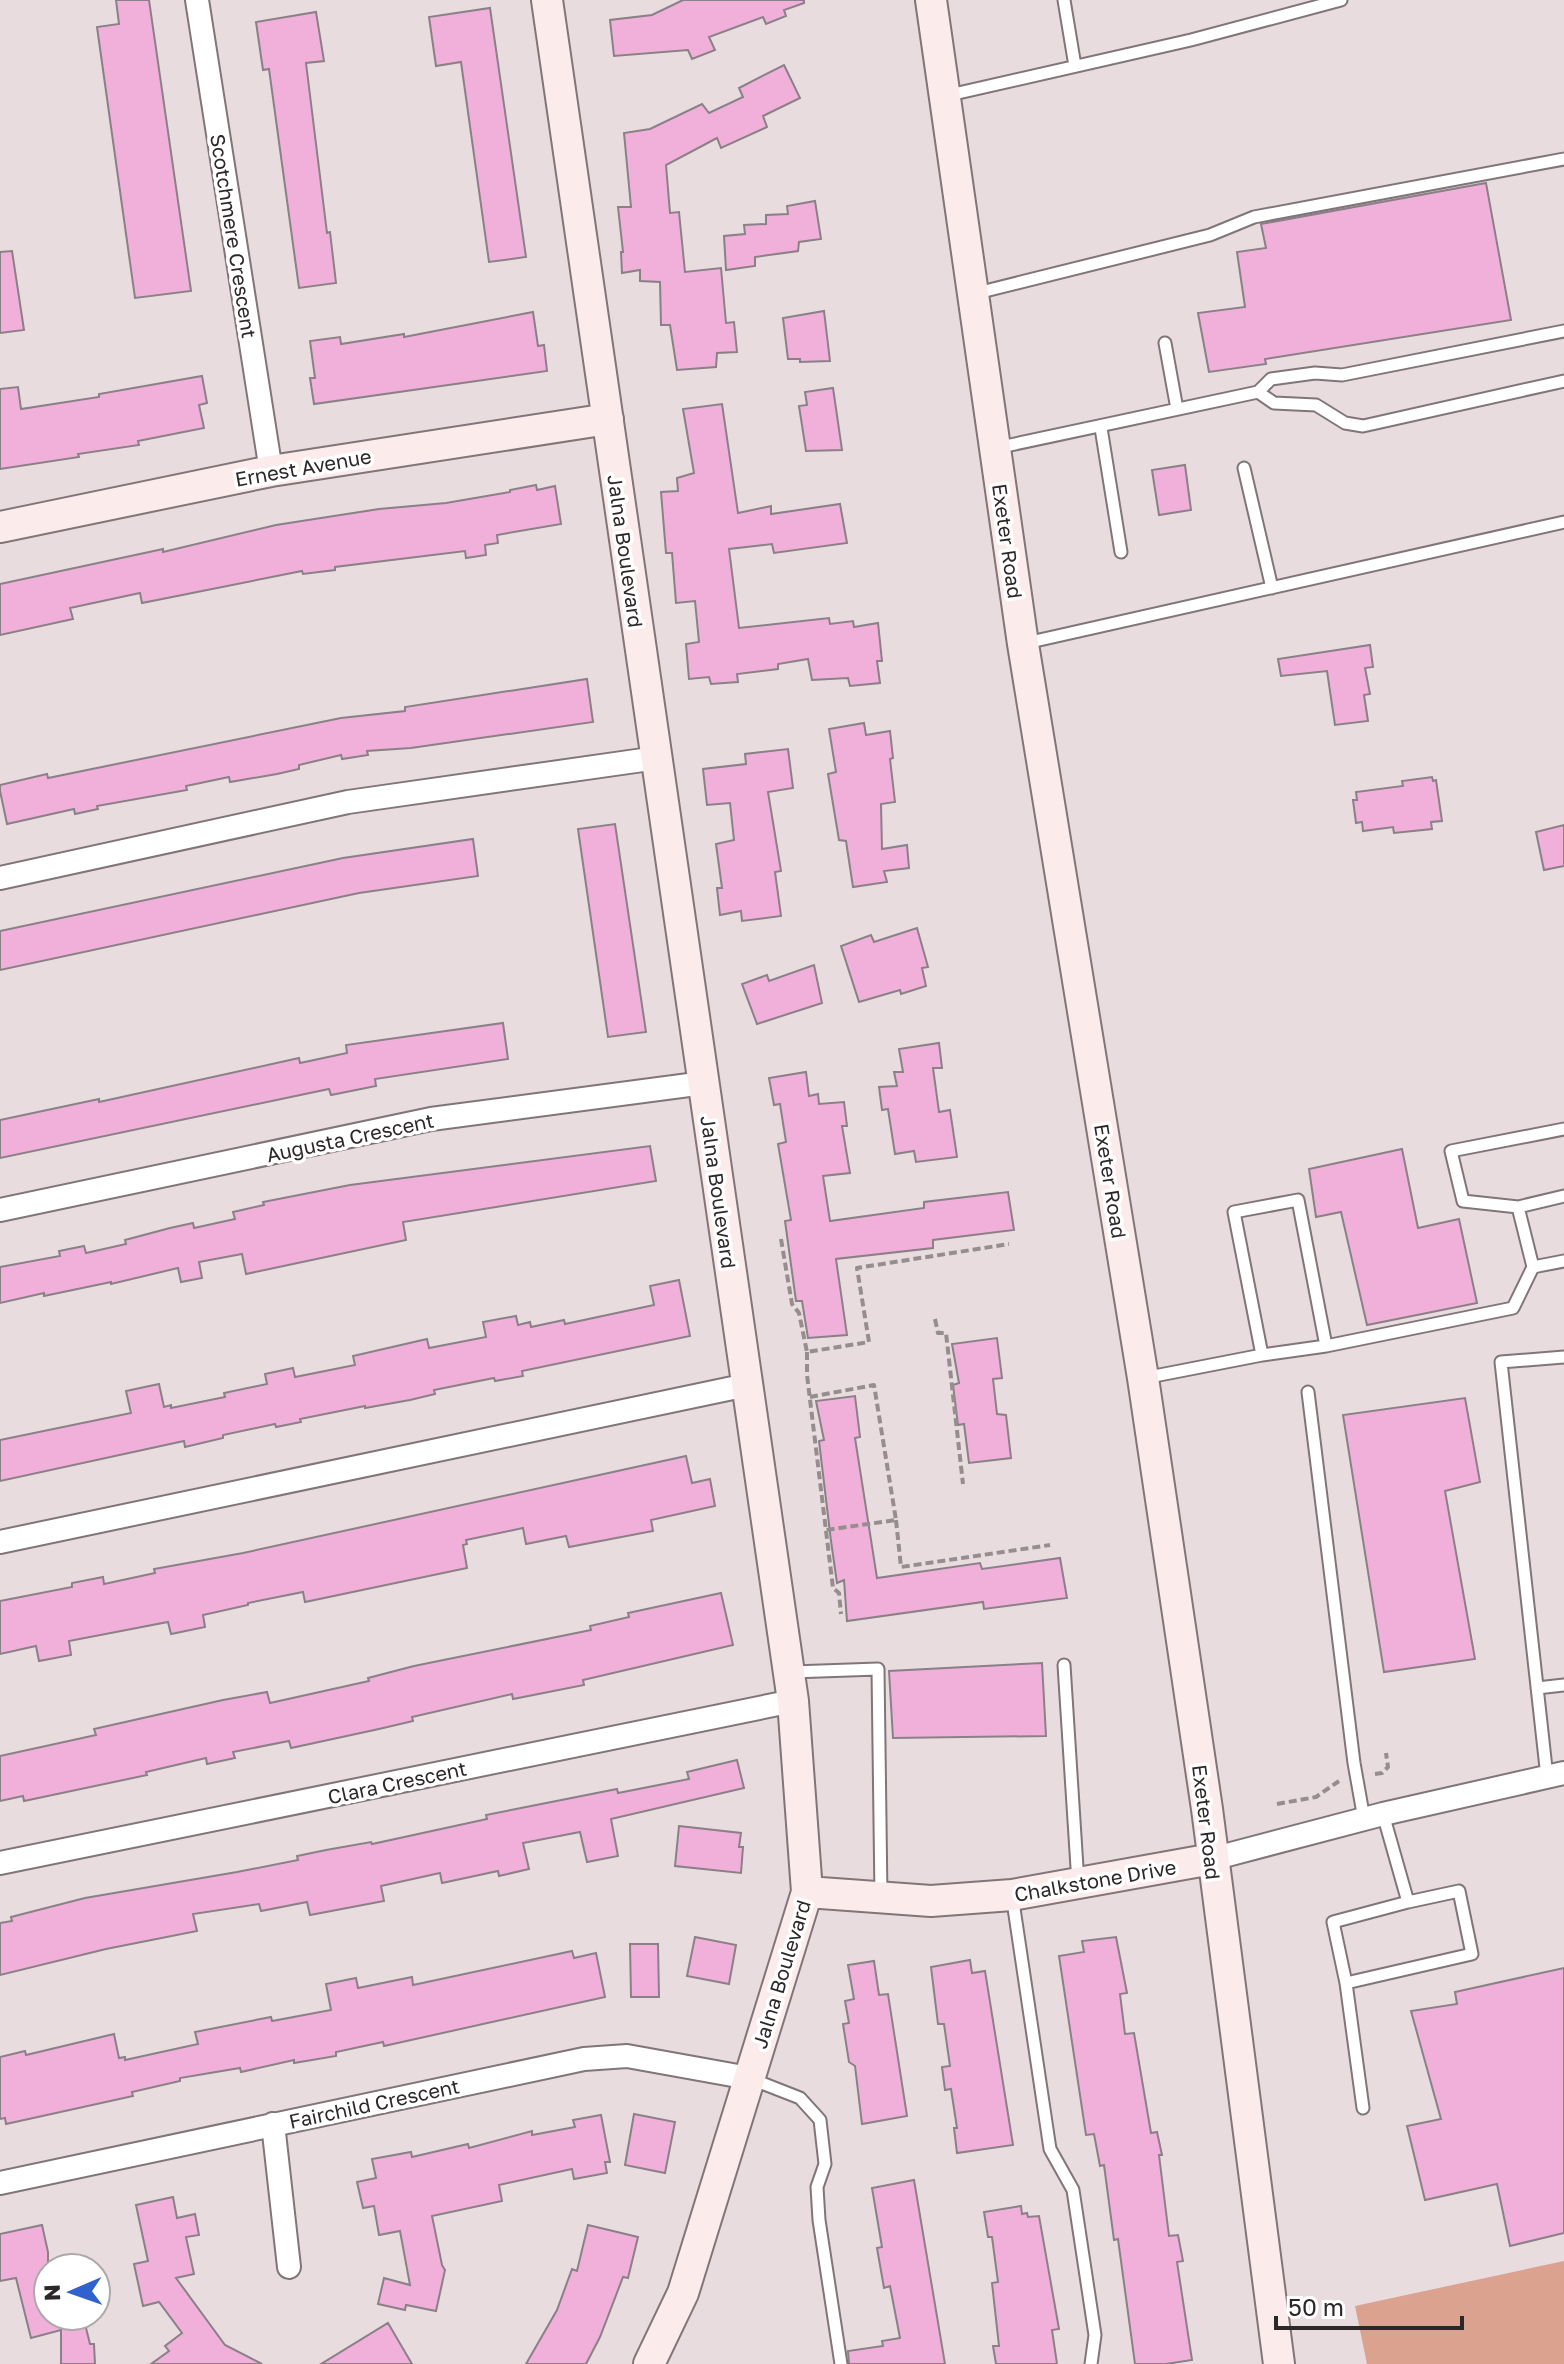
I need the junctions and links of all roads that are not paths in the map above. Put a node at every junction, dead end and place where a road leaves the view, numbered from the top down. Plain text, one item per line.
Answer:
1 (197, 0) edge
2 (547, 0) edge
3 (931, 0) edge
4 (1064, 0) edge
5 (1341, 0) edge
6 (1075, 66) junction
7 (945, 96) junction
8 (1564, 159) edge
9 (973, 294) junction
10 (1564, 331) edge
11 (1165, 343) dead end
12 (1564, 381) edge
13 (1258, 392) junction
14 (1177, 409) junction
15 (608, 419) junction
16 (1101, 428) junction
17 (995, 449) junction
18 (1244, 468) dead end
19 (271, 471) junction
20 (1564, 522) edge
21 (0, 527) edge
22 (1121, 552) dead end
23 (1272, 588) junction
24 (1023, 644) junction
25 (657, 758) junction
26 (0, 878) edge
27 (704, 1083) junction
28 (1564, 1129) edge
29 (1564, 1196) edge
30 (1518, 1207) junction
31 (0, 1210) edge
32 (1564, 1261) edge
33 (1533, 1267) junction
34 (1326, 1346) junction
35 (1262, 1355) junction
36 (1564, 1357) edge
37 (1143, 1378) junction
38 (747, 1385) junction
39 (1308, 1392) dead end
40 (0, 1542) edge
41 (1064, 1665) dead end
42 (1564, 1685) edge
43 (791, 1686) junction
44 (1537, 1688) junction
45 (1556, 1775) edge
46 (1374, 1816) junction
47 (1212, 1859) junction
48 (0, 1863) edge
49 (1078, 1883) junction
50 (807, 1892) junction
51 (1012, 1895) junction
52 (881, 1898) junction
53 (1408, 1902) junction
54 (1346, 1983) junction
55 (749, 2078) junction
56 (1363, 2108) dead end
57 (273, 2124) junction
58 (0, 2183) edge
59 (289, 2267) dead end
60 (649, 2364) edge
61 (841, 2364) edge
62 (1091, 2364) edge
63 (1279, 2364) edge

1 - 19 street, Scotchmere Crescent
2 - 15 street, Jalna Boulevard
3 - 7 street, Exeter Road
4 - 6 lane
5 - 6 lane
6 - 7 lane
7 - 9 street, Exeter Road
8 - 9 lane
9 - 17 street, Exeter Road
10 - 13 lane
11 - 14 lane
12 - 13 lane
13 - 14 lane
14 - 16 lane
15 - 19 street, Ernest Avenue
15 - 25 street, Jalna Boulevard
16 - 17 lane
16 - 22 lane
17 - 24 street, Exeter Road
18 - 23 lane
19 - 21 street, Ernest Avenue
20 - 23 lane
23 - 24 lane
24 - 37 street, Exeter Road
25 - 26 street
25 - 27 street, Jalna Boulevard
27 - 31 street, Augusta Crescent
27 - 38 street, Jalna Boulevard
28 - 30 lane
29 - 30 lane
30 - 33 lane
32 - 33 lane
33 - 34 lane
34 - 35 lane
34 - 35 lane
35 - 37 lane
36 - 44 lane
37 - 47 street, Exeter Road
38 - 40 street
38 - 43 street, Jalna Boulevard
39 - 46 lane
41 - 49 lane
42 - 44 lane
43 - 48 street, Clara Crescent
43 - 50 street, Jalna Boulevard
43 - 52 lane
44 - 45 lane
45 - 46 street, Chalkstone Drive
46 - 47 street, Chalkstone Drive
46 - 53 lane
47 - 49 street, Chalkstone Drive
47 - 63 street, Exeter Road
49 - 51 street, Chalkstone Drive
50 - 52 street, Chalkstone Drive
50 - 55 street, Jalna Boulevard
51 - 52 street, Chalkstone Drive
51 - 62 lane
53 - 54 lane
53 - 54 lane
54 - 56 lane
55 - 57 street, Fairchild Crescent
55 - 60 street, Jalna Boulevard
55 - 61 lane
57 - 58 street, Fairchild Crescent
57 - 59 street

